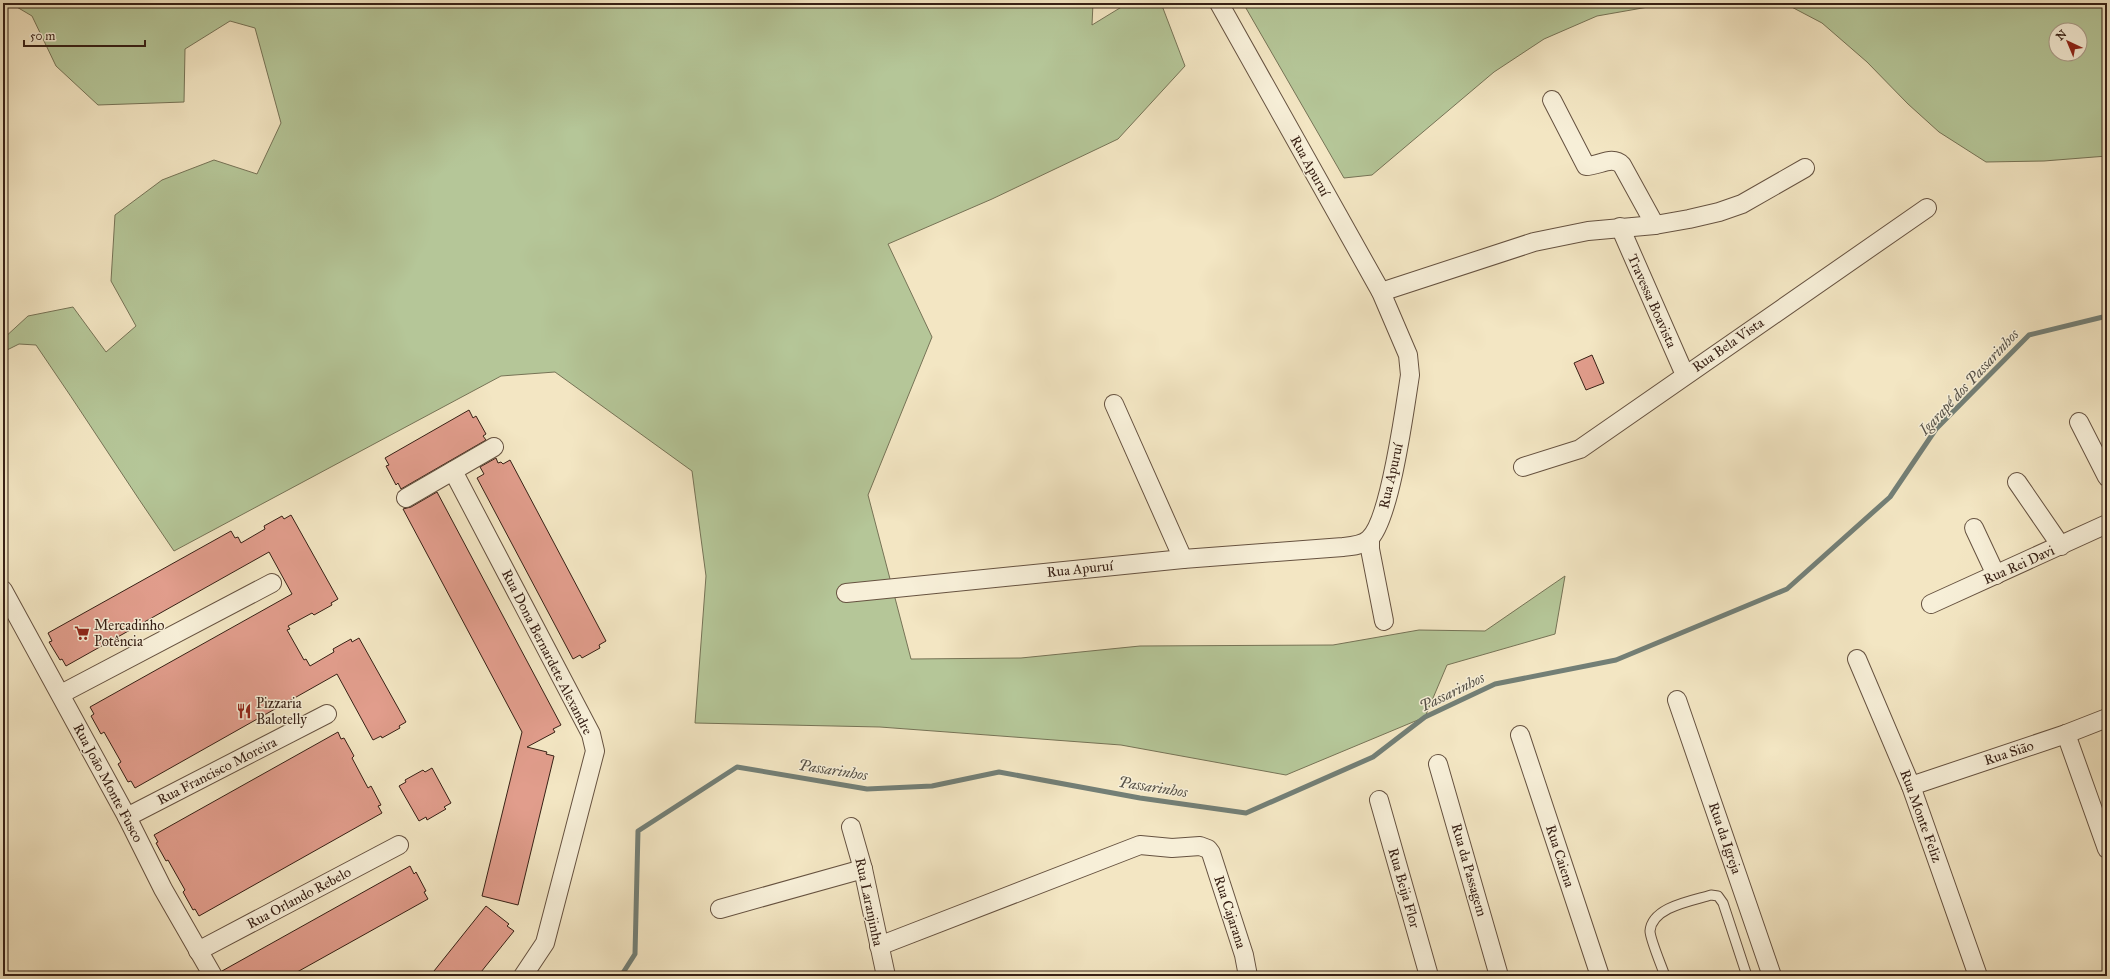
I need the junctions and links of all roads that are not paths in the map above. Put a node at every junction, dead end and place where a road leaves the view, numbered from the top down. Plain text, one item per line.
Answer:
1 (1219, 3) edge
2 (1552, 100) dead end
3 (1805, 168) dead end
4 (1927, 208) dead end
5 (1655, 225) junction
6 (1620, 227) junction
7 (1381, 292) junction
8 (1685, 375) junction
9 (1114, 404) dead end
10 (2079, 422) dead end
11 (494, 447) dead end
12 (1523, 467) dead end
13 (453, 471) junction
14 (2107, 477) edge
15 (2017, 482) dead end
16 (406, 498) dead end
17 (2107, 524) edge
18 (1974, 528) dead end
19 (1370, 539) junction
20 (2062, 546) junction
21 (1183, 559) junction
22 (1996, 575) junction
23 (272, 583) dead end
24 (3, 590) edge
25 (846, 593) dead end
26 (1931, 604) dead end
27 (1384, 621) dead end
28 (1857, 658) dead end
29 (62, 694) junction
30 (1678, 700) dead end
31 (327, 714) dead end
32 (2107, 718) edge
33 (2066, 734) junction
34 (1520, 735) dead end
35 (1438, 764) dead end
36 (1911, 786) junction
37 (1379, 800) dead end
38 (127, 817) junction
39 (851, 827) dead end
40 (399, 845) dead end
41 (2107, 849) edge
42 (863, 869) junction
43 (720, 910) dead end
44 (879, 946) junction
45 (198, 951) junction
46 (213, 976) edge
47 (523, 976) edge
48 (886, 976) edge
49 (1248, 976) edge
50 (1429, 976) edge
51 (1499, 976) edge
52 (1600, 976) edge
53 (1665, 976) edge
54 (1746, 976) edge
55 (1772, 976) edge
56 (1978, 976) edge

1 - 7 street, Rua Apuruí
2 - 5 street
3 - 5 street
4 - 8 street, Rua Bela Vista
5 - 6 street
6 - 7 street
6 - 8 street, Travessa Boavista
7 - 19 street, Rua Apuruí
8 - 12 street, Rua Bela Vista
9 - 21 street
10 - 14 street
11 - 13 street
13 - 16 street
13 - 47 street, Rua Dona Bernardete Alexandre
15 - 20 street
17 - 20 street, Rua Rei Davi
18 - 22 street
19 - 21 street, Rua Apuruí
19 - 27 street
20 - 22 street, Rua Rei Davi
21 - 25 street, Rua Apuruí
22 - 26 street, Rua Rei Davi
23 - 29 street
24 - 29 street, Rua João Monte Fusco
28 - 36 street, Rua Monte Feliz
29 - 38 street, Rua João Monte Fusco
30 - 55 street, Rua da Igreja
31 - 38 street, Rua Francisco Moreira
32 - 33 street, Rua Sião
33 - 36 street, Rua Sião
33 - 41 street
34 - 52 street, Rua Caiena
35 - 51 street, Rua da Passagem
36 - 56 street, Rua Monte Feliz
37 - 50 street, Rua Beija Flor
38 - 45 street, Rua João Monte Fusco
39 - 42 street, Rua Laranjinha
40 - 45 street, Rua Orlando Rebelo
42 - 43 street
42 - 44 street, Rua Laranjinha
44 - 48 street, Rua Laranjinha
44 - 49 street, Rua Cajarana
45 - 46 street, Rua João Monte Fusco
53 - 54 lane

